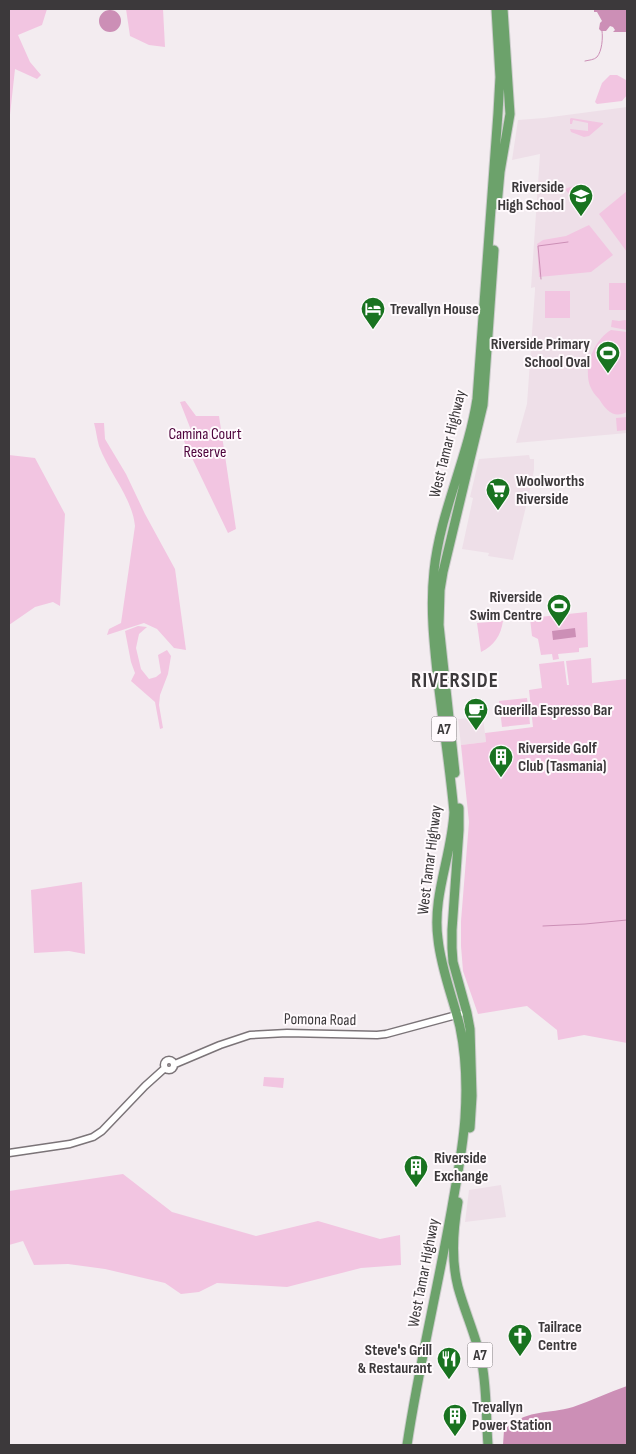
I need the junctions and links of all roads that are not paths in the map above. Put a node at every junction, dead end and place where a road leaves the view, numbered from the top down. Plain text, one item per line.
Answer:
1 (496, 9) edge
2 (503, 9) edge
3 (448, 505) junction
4 (459, 506) junction
5 (467, 1012) junction
6 (457, 1015) junction
7 (9, 1153) edge
8 (455, 1272) junction
9 (439, 1273) junction
10 (408, 1445) edge
11 (488, 1445) edge

1 - 3 highway, West Tamar Highway / A7
2 - 4 highway, West Tamar Highway / A7
3 - 4 highway
3 - 6 highway, West Tamar Highway / A7
4 - 5 highway, West Tamar Highway / A7
5 - 6 street, Pomona Road
5 - 8 highway, West Tamar Highway / A7
6 - 7 street, Pomona Road
6 - 9 highway, West Tamar Highway / A7
8 - 9 highway
8 - 11 highway, A7
9 - 10 highway, West Tamar Highway / A7

